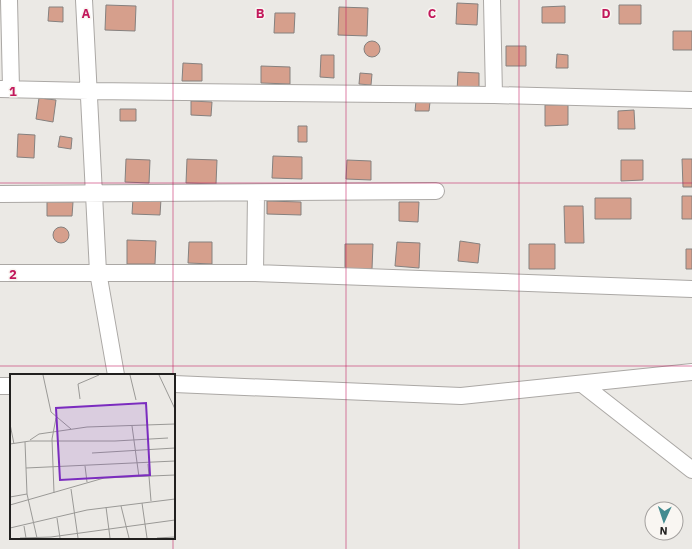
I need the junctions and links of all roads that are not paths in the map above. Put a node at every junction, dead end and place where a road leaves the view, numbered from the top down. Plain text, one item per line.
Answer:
1 (9, 0) edge
2 (84, 0) edge
3 (492, 0) edge
4 (6, 88) edge
5 (89, 91) junction
6 (494, 94) junction
7 (692, 100) edge
8 (436, 191) dead end
9 (94, 193) junction
10 (256, 193) junction
11 (0, 194) edge
12 (98, 272) junction
13 (0, 273) edge
14 (255, 273) junction
15 (692, 288) edge
16 (692, 372) edge
17 (116, 374) edge
18 (175, 384) edge
19 (582, 384) junction
20 (692, 470) edge

1 - 4 street
2 - 5 street
3 - 6 street
4 - 5 street
5 - 6 street
5 - 9 street
6 - 7 street
8 - 10 street
9 - 10 street
9 - 11 street
9 - 12 street
10 - 14 street
12 - 13 street
12 - 14 street
12 - 17 street
14 - 15 street
16 - 19 street
18 - 19 street
19 - 20 street

